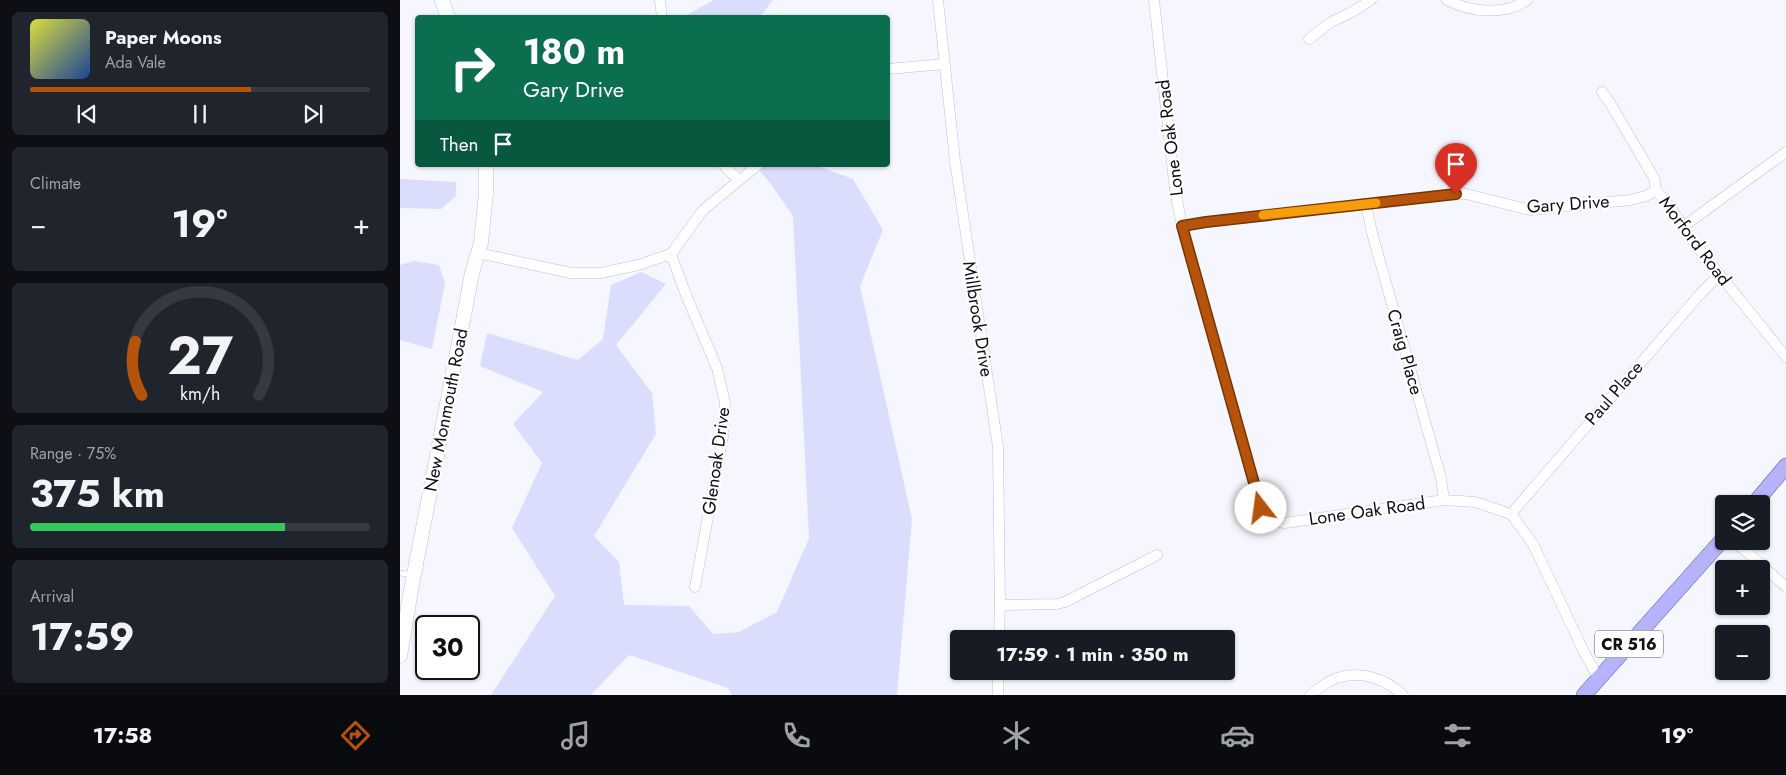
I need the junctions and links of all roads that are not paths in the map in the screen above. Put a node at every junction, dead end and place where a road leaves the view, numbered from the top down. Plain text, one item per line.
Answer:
1 (442, 0) edge
2 (660, 0) edge
3 (938, 0) edge
4 (1154, 0) edge
5 (1371, 0) edge
6 (1447, 0) edge
7 (1527, 0) edge
8 (447, 15) edge
9 (662, 15) edge
10 (1308, 39) dead end
11 (945, 64) junction
12 (890, 69) edge
13 (1602, 92) dead end
14 (1786, 152) edge
15 (486, 167) edge
16 (726, 167) edge
17 (755, 167) edge
18 (738, 180) junction
19 (1656, 190) junction
20 (1366, 204) junction
21 (1182, 226) junction
22 (1684, 226) junction
23 (478, 253) junction
24 (671, 254) junction
25 (1719, 275) junction
26 (1786, 356) edge
27 (1786, 466) edge
28 (1762, 495) edge
29 (1444, 500) junction
30 (1510, 514) junction
31 (1715, 548) edge
32 (1744, 550) edge
33 (1156, 555) dead end
34 (407, 574) edge
35 (695, 587) dead end
36 (1786, 588) edge
37 (1000, 605) junction
38 (999, 630) edge
39 (400, 656) edge
40 (1599, 679) junction
41 (998, 680) edge
42 (998, 695) edge
43 (1310, 695) edge
44 (1403, 695) edge
45 (1584, 695) edge

1 - 8 main road
2 - 9 street
3 - 11 street, Millbrook Drive
4 - 21 street, Lone Oak Road
5 - 10 street
6 - 7 street
11 - 12 street
11 - 37 street, Millbrook Drive
13 - 19 street, Morford Road
14 - 22 street
15 - 23 main road, New Monmouth Road
16 - 18 street
17 - 18 street
18 - 24 street
19 - 20 street, Gary Drive
19 - 22 street, Morford Road
20 - 21 street, Gary Drive
20 - 29 street, Craig Place
21 - 29 street, Lone Oak Road
22 - 25 street, Morford Road
23 - 24 street
23 - 34 main road, New Monmouth Road
24 - 35 street, Glenoak Drive
25 - 26 street, Morford Road
25 - 30 street, Paul Place
27 - 28 main road
29 - 30 street, Lone Oak Road
30 - 40 street
31 - 40 main road, CR 516
32 - 36 street
33 - 37 street
34 - 39 main road, New Monmouth Road
37 - 38 street, Millbrook Drive
40 - 45 main road, CR 516
41 - 42 street
43 - 44 street

